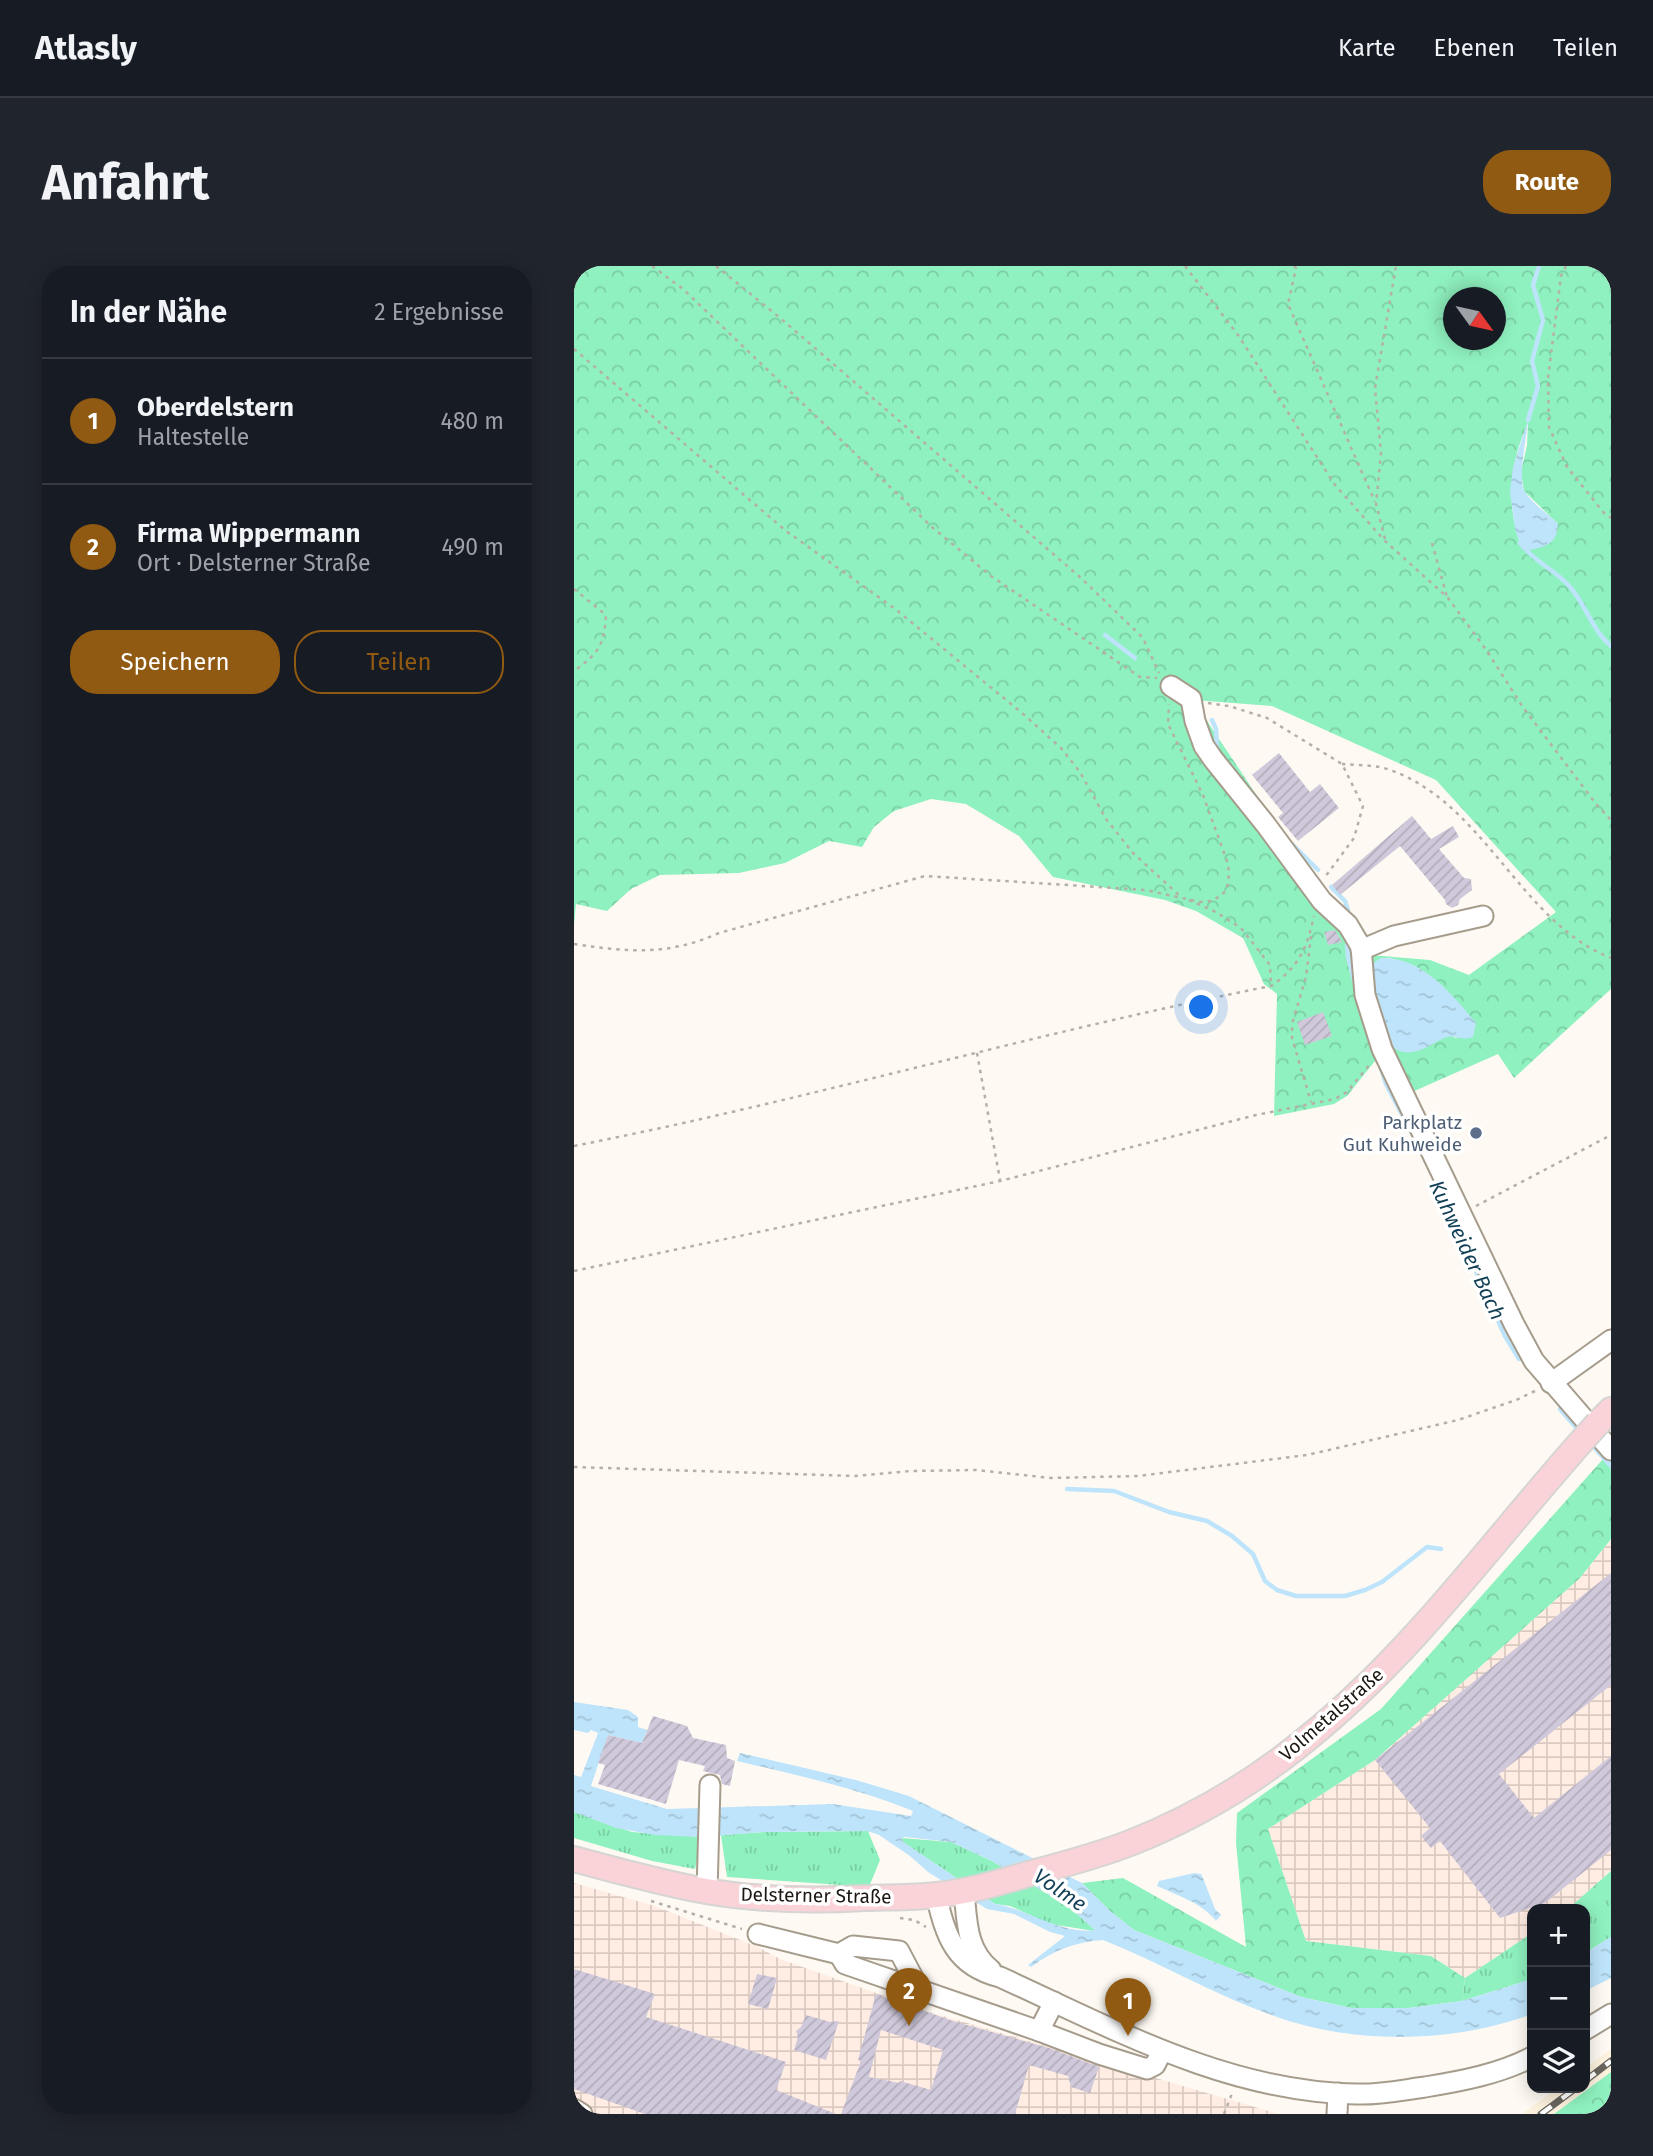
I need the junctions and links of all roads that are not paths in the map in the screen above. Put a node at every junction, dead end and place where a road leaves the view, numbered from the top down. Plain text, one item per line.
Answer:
1 (1171, 687) road end
2 (1483, 916) dead end
3 (1361, 950) junction
4 (1611, 1340) edge
5 (1551, 1383) junction
6 (1605, 1417) edge
7 (1611, 1450) edge
8 (709, 1794) dead end
9 (574, 1859) edge
10 (708, 1881) junction
11 (964, 1891) junction
12 (936, 1895) junction
13 (758, 1934) road end
14 (839, 1954) junction
15 (1000, 1978) junction
16 (919, 1989) junction
17 (1054, 2002) junction
18 (1611, 2014) edge
19 (1590, 2027) edge
20 (1039, 2031) junction
21 (1162, 2051) junction
22 (1527, 2059) edge
23 (1339, 2093) junction
24 (1379, 2094) junction
25 (574, 2109) edge
26 (582, 2114) edge
27 (1337, 2114) edge
28 (1378, 2114) edge

1 - 3 street
2 - 3 street
3 - 5 street
4 - 5 street
5 - 7 street
6 - 11 main road, Volmetalstraße, bridge
8 - 10 street
9 - 10 main road, Delsterner Straße
10 - 12 main road, Delsterner Straße
11 - 12 main road, Delsterner Straße
11 - 15 street
12 - 15 street
13 - 14 street
14 - 16 street
14 - 16 street
15 - 17 street
16 - 20 street
17 - 20 street
17 - 21 street
18 - 19 street
20 - 21 street
21 - 23 street
22 - 24 street
23 - 24 street
23 - 27 street
24 - 28 street
25 - 26 street

